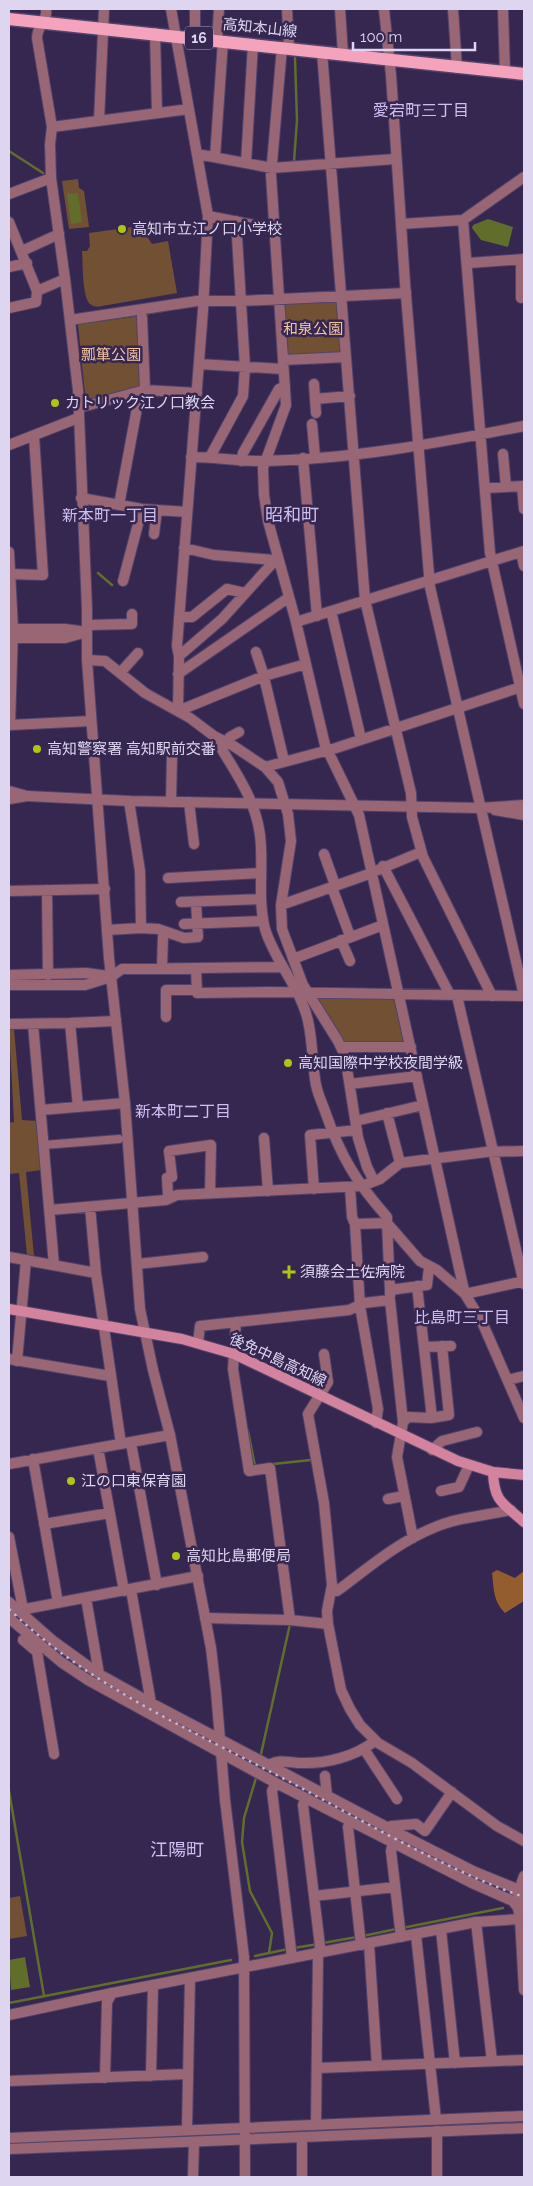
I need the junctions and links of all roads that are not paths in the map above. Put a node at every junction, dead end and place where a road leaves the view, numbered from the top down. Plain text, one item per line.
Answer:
1 (46, 9) edge
2 (104, 9) edge
3 (171, 9) edge
4 (195, 9) edge
5 (219, 9) edge
6 (288, 9) edge
7 (340, 9) edge
8 (384, 9) edge
9 (453, 9) edge
10 (503, 9) edge
11 (9, 19) edge
12 (43, 22) junction
13 (104, 28) junction
14 (155, 33) junction
15 (176, 36) junction
16 (194, 38) junction
17 (220, 40) junction
18 (253, 44) junction
19 (285, 48) junction
20 (322, 52) junction
21 (343, 54) junction
22 (389, 59) junction
23 (457, 68) junction
24 (504, 72) junction
25 (524, 74) edge
26 (189, 109) junction
27 (157, 113) junction
28 (98, 121) junction
29 (52, 127) junction
30 (197, 154) junction
31 (214, 157) junction
32 (396, 159) junction
33 (246, 163) junction
34 (331, 164) junction
35 (272, 168) junction
36 (524, 177) edge
37 (51, 178) junction
38 (9, 194) edge
39 (208, 216) junction
40 (464, 220) junction
41 (236, 221) junction
42 (401, 224) junction
43 (10, 227) edge
44 (274, 229) junction
45 (59, 234) junction
46 (22, 251) junction
47 (523, 260) edge
48 (26, 263) junction
49 (468, 264) junction
50 (9, 267) edge
51 (65, 279) junction
52 (37, 291) junction
53 (406, 292) junction
54 (341, 295) junction
55 (522, 298) dead end
56 (279, 299) junction
57 (203, 302) junction
58 (241, 302) junction
59 (9, 308) edge
60 (142, 317) dead end
61 (70, 320) junction
62 (346, 357) junction
63 (199, 364) junction
64 (283, 365) junction
65 (245, 367) junction
66 (314, 384) dead end
67 (285, 386) junction
68 (142, 391) junction
69 (196, 393) junction
70 (350, 396) junction
71 (315, 399) junction
72 (78, 413) junction
73 (316, 413) dead end
74 (312, 424) dead end
75 (524, 426) edge
76 (482, 434) junction
77 (34, 436) junction
78 (9, 445) edge
79 (419, 445) junction
80 (354, 454) junction
81 (503, 454) dead end
82 (191, 457) junction
83 (210, 457) junction
84 (315, 457) junction
85 (303, 458) junction
86 (241, 461) junction
87 (265, 461) junction
88 (523, 486) edge
89 (506, 487) junction
90 (486, 488) junction
91 (81, 498) junction
92 (119, 505) junction
93 (142, 509) junction
94 (524, 509) edge
95 (157, 510) junction
96 (187, 512) junction
97 (154, 534) dead end
98 (184, 548) junction
99 (523, 551) edge
100 (9, 552) edge
101 (276, 558) junction
102 (492, 560) junction
103 (524, 566) edge
104 (9, 574) edge
105 (123, 581) dead end
106 (430, 581) junction
107 (245, 593) junction
108 (288, 598) junction
109 (365, 600) junction
110 (332, 611) junction
111 (132, 614) dead end
112 (317, 616) junction
113 (179, 617) junction
114 (296, 622) junction
115 (87, 629) junction
116 (11, 634) edge
117 (256, 652) dead end
118 (138, 654) dead end
119 (179, 656) junction
120 (87, 660) junction
121 (306, 664) junction
122 (120, 673) junction
123 (178, 674) junction
124 (264, 676) junction
125 (522, 687) edge
126 (524, 704) edge
127 (458, 708) junction
128 (178, 711) junction
129 (91, 721) junction
130 (9, 726) edge
131 (396, 728) junction
132 (239, 732) dead end
133 (214, 736) junction
134 (361, 739) junction
135 (226, 742) junction
136 (327, 750) junction
137 (172, 756) dead end
138 (284, 761) junction
139 (265, 767) junction
140 (9, 791) edge
141 (27, 796) junction
142 (9, 799) edge
143 (98, 800) junction
144 (130, 801) junction
145 (171, 802) junction
146 (189, 802) junction
147 (251, 804) junction
148 (286, 804) junction
149 (355, 806) junction
150 (412, 807) junction
151 (485, 808) junction
152 (524, 813) edge
153 (194, 844) dead end
154 (421, 852) junction
155 (324, 854) dead end
156 (384, 866) junction
157 (372, 872) junction
158 (260, 873) junction
159 (168, 878) dead end
160 (334, 887) junction
161 (105, 889) junction
162 (48, 890) junction
163 (9, 891) edge
164 (260, 899) junction
165 (181, 902) dead end
166 (196, 902) junction
167 (282, 905) junction
168 (264, 921) junction
169 (184, 924) dead end
170 (197, 924) junction
171 (383, 925) junction
172 (141, 928) junction
173 (107, 930) junction
174 (165, 932) junction
175 (346, 938) junction
176 (293, 959) junction
177 (350, 961) dead end
178 (282, 967) junction
179 (162, 968) junction
180 (196, 968) junction
181 (48, 974) junction
182 (9, 975) edge
183 (111, 977) junction
184 (9, 985) edge
185 (196, 990) junction
186 (308, 993) junction
187 (297, 994) junction
188 (399, 994) junction
189 (453, 996) junction
190 (492, 996) junction
191 (524, 996) edge
192 (166, 1017) dead end
193 (116, 1021) junction
194 (70, 1023) junction
195 (9, 1024) edge
196 (33, 1024) junction
197 (341, 1047) junction
198 (410, 1047) junction
199 (417, 1076) junction
200 (350, 1084) junction
201 (124, 1103) junction
202 (423, 1105) junction
203 (78, 1107) junction
204 (41, 1110) junction
205 (388, 1113) junction
206 (356, 1125) junction
207 (333, 1132) junction
208 (264, 1138) dead end
209 (119, 1139) dead end
210 (44, 1145) junction
211 (493, 1152) junction
212 (524, 1152) edge
213 (435, 1158) junction
214 (400, 1163) junction
215 (374, 1181) junction
216 (362, 1186) junction
217 (350, 1187) junction
218 (314, 1188) junction
219 (268, 1191) junction
220 (210, 1193) junction
221 (172, 1197) junction
222 (132, 1202) junction
223 (90, 1207) junction
224 (50, 1210) junction
225 (387, 1222) junction
226 (355, 1224) junction
227 (9, 1257) edge
228 (203, 1257) dead end
229 (26, 1260) junction
230 (136, 1264) junction
231 (54, 1265) junction
232 (430, 1267) junction
233 (96, 1273) junction
234 (524, 1282) edge
235 (417, 1286) junction
236 (465, 1294) junction
237 (390, 1295) junction
238 (360, 1306) junction
239 (9, 1309) edge
240 (21, 1311) junction
241 (236, 1322) junction
242 (102, 1325) junction
243 (145, 1333) junction
244 (198, 1343) junction
245 (424, 1348) junction
246 (234, 1354) junction
247 (324, 1354) dead end
248 (13, 1360) edge
249 (110, 1376) junction
250 (524, 1376) edge
251 (508, 1380) junction
252 (320, 1395) junction
253 (432, 1418) junction
254 (524, 1418) edge
255 (403, 1422) junction
256 (376, 1423) junction
257 (477, 1432) dead end
258 (170, 1435) junction
259 (401, 1435) junction
260 (126, 1443) junction
261 (98, 1448) junction
262 (432, 1450) junction
263 (33, 1459) junction
264 (9, 1464) edge
265 (469, 1465) junction
266 (492, 1472) junction
267 (524, 1475) edge
268 (441, 1492) dead end
269 (404, 1496) junction
270 (388, 1500) dead end
271 (511, 1510) junction
272 (110, 1513) junction
273 (524, 1522) edge
274 (44, 1524) junction
275 (9, 1537) edge
276 (413, 1538) junction
277 (198, 1576) junction
278 (157, 1585) junction
279 (128, 1590) junction
280 (332, 1590) junction
281 (86, 1598) junction
282 (9, 1602) edge
283 (58, 1603) junction
284 (17, 1611) edge
285 (9, 1618) edge
286 (205, 1618) junction
287 (290, 1620) junction
288 (328, 1624) junction
289 (9, 1628) edge
290 (37, 1652) junction
291 (99, 1674) junction
292 (86, 1686) dead end
293 (151, 1703) junction
294 (221, 1740) junction
295 (375, 1741) junction
296 (364, 1749) junction
297 (221, 1753) junction
298 (54, 1754) dead end
299 (269, 1765) junction
300 (325, 1776) dead end
301 (276, 1783) junction
302 (452, 1792) junction
303 (326, 1796) junction
304 (306, 1798) junction
305 (396, 1799) dead end
306 (350, 1821) junction
307 (393, 1835) junction
308 (524, 1841) edge
309 (524, 1876) edge
310 (395, 1887) junction
311 (355, 1892) junction
312 (314, 1896) junction
313 (524, 1900) edge
314 (522, 1919) edge
315 (476, 1922) junction
316 (441, 1930) junction
317 (522, 1930) edge
318 (401, 1931) junction
319 (416, 1934) junction
320 (362, 1940) junction
321 (319, 1947) junction
322 (291, 1952) junction
323 (245, 1967) junction
324 (190, 1978) junction
325 (153, 1986) junction
326 (524, 1990) edge
327 (112, 1993) junction
328 (9, 2015) edge
329 (524, 2060) edge
330 (492, 2061) junction
331 (455, 2063) junction
332 (430, 2064) junction
333 (377, 2066) junction
334 (318, 2068) junction
335 (187, 2074) junction
336 (151, 2076) junction
337 (106, 2078) junction
338 (9, 2081) edge
339 (524, 2116) edge
340 (436, 2119) junction
341 (316, 2124) junction
342 (245, 2127) junction
343 (524, 2128) edge
344 (186, 2129) junction
345 (437, 2131) junction
346 (302, 2136) junction
347 (9, 2138) edge
348 (245, 2139) junction
349 (194, 2142) junction
350 (9, 2149) edge
351 (194, 2177) edge
352 (245, 2177) edge
353 (302, 2177) edge
354 (438, 2177) edge

1 - 12 street
2 - 13 street
3 - 15 street
4 - 16 street
5 - 17 street
6 - 19 street
7 - 21 street
8 - 22 street
9 - 23 street
10 - 24 street
11 - 12 main road, 高知本山線 / 16
12 - 13 main road, 高知本山線 / 16
12 - 29 street
13 - 14 main road, 高知本山線 / 16
13 - 28 street
14 - 15 main road, 高知本山線 / 16
14 - 27 street
15 - 16 main road, 高知本山線 / 16
15 - 26 street
16 - 17 main road, 高知本山線 / 16
17 - 18 main road, 高知本山線 / 16
17 - 31 street
18 - 19 main road, 高知本山線 / 16
18 - 33 street
19 - 20 main road, 高知本山線 / 16
19 - 35 street
20 - 21 main road, 高知本山線 / 16
20 - 34 street
21 - 22 main road, 高知本山線 / 16
22 - 23 main road, 16
22 - 32 street
23 - 24 main road, 16
24 - 25 main road, 16
26 - 27 street
26 - 30 street
27 - 28 street
28 - 29 street
29 - 37 street
30 - 31 street
30 - 39 street
31 - 33 street
32 - 34 street
32 - 42 street
33 - 35 street
34 - 35 street
34 - 54 street
35 - 44 street
36 - 40 street
37 - 38 street
37 - 45 street
39 - 41 street
39 - 57 street
40 - 42 street
40 - 49 street
41 - 44 street
41 - 58 street
42 - 53 street
43 - 46 street
44 - 56 street
45 - 46 street
45 - 51 street
46 - 48 street
47 - 49 street
47 - 55 street
48 - 50 street
48 - 52 street
49 - 76 street
51 - 52 street
51 - 61 street
52 - 59 street
53 - 54 street
53 - 79 street
54 - 56 street
54 - 62 street
56 - 58 street
56 - 64 street
57 - 58 street
57 - 61 street
57 - 63 street
58 - 65 street
60 - 68 street
61 - 72 street
62 - 64 street
62 - 70 street
63 - 65 street
63 - 69 street
64 - 65 street
64 - 67 street
65 - 83 street
66 - 71 street
67 - 86 street
67 - 87 street
68 - 69 street
68 - 72 street
68 - 92 street
69 - 82 street
70 - 71 street
70 - 80 street
71 - 73 street
72 - 77 street
72 - 91 street
74 - 84 street
75 - 76 street
76 - 79 street
76 - 90 street
77 - 78 street
77 - 104 street
79 - 80 street
79 - 106 street
80 - 84 street
80 - 109 street
81 - 89 street
82 - 83 street
82 - 96 street
83 - 86 street
84 - 85 street
85 - 87 street
85 - 112 street
86 - 87 street
87 - 101 street
88 - 89 street
88 - 94 street
89 - 90 street
90 - 102 street
91 - 92 street
91 - 115 street
92 - 93 street
93 - 95 street
93 - 105 street
95 - 96 street
95 - 97 street
96 - 98 street
98 - 101 street
98 - 113 street
99 - 102 street
99 - 103 street
100 - 104 street
101 - 107 street
101 - 108 street
102 - 106 street
102 - 125 street
104 - 116 street
106 - 109 street
106 - 127 street
107 - 113 street
107 - 119 street
108 - 114 street
108 - 123 street
109 - 110 street
109 - 131 street
110 - 112 street
110 - 134 street
111 - 115 street
112 - 114 street
113 - 119 street
114 - 121 street
115 - 116 street
115 - 120 street
116 - 130 street
117 - 124 street
118 - 122 street
119 - 123 street
120 - 122 street
120 - 129 street
121 - 124 street
121 - 136 street
122 - 128 street
123 - 128 street
124 - 128 street
124 - 138 street
125 - 126 street
125 - 127 street
127 - 131 street
127 - 151 street
128 - 133 street
129 - 130 street
129 - 143 street
131 - 134 street
131 - 150 street
132 - 135 street
133 - 135 street
133 - 147 street
134 - 136 street
135 - 139 street
136 - 138 street
136 - 149 street
137 - 145 street
138 - 139 street
139 - 148 street
140 - 141 street
141 - 142 street
141 - 143 street
143 - 144 street
143 - 161 street
144 - 145 street
144 - 172 street
145 - 146 street
146 - 147 street
146 - 153 street
147 - 148 street
147 - 158 street
148 - 149 street
148 - 167 street
149 - 150 street
149 - 157 street
150 - 151 street
150 - 154 street
151 - 152 street
151 - 191 street
154 - 156 street
154 - 190 street
155 - 160 street
156 - 157 street
156 - 189 street
157 - 160 street
157 - 171 street
158 - 159 street
158 - 164 street
160 - 167 street
160 - 175 street
161 - 162 street
161 - 173 street
162 - 163 street
162 - 181 street
164 - 166 street
164 - 168 street
165 - 166 street
166 - 170 street
167 - 176 street
168 - 170 street
168 - 178 street
169 - 170 street
170 - 174 street
171 - 175 street
171 - 188 street
172 - 173 street
172 - 174 street
173 - 183 street
174 - 179 street
175 - 176 street
175 - 177 street
176 - 186 street
178 - 180 street
178 - 187 street
179 - 180 street
179 - 183 street
180 - 185 street
181 - 182 street
181 - 183 street
183 - 184 street
183 - 193 street
185 - 187 street
185 - 192 street
186 - 187 street
186 - 188 street
186 - 197 street
187 - 207 street
188 - 189 street
188 - 198 street
189 - 190 street
189 - 211 street
190 - 191 street
193 - 194 street
193 - 201 street
194 - 196 street
194 - 203 street
195 - 196 street
196 - 204 street
197 - 198 street
197 - 200 street
198 - 199 street
199 - 200 street
199 - 202 street
200 - 206 street
201 - 203 street
201 - 222 street
202 - 205 street
202 - 213 street
203 - 204 street
204 - 210 street
205 - 206 street
205 - 214 street
206 - 207 street
206 - 215 street
207 - 216 street
207 - 218 street
208 - 219 street
209 - 210 street
210 - 224 street
211 - 212 street
211 - 213 street
211 - 234 street
213 - 214 street
213 - 236 street
214 - 215 street
215 - 216 street
216 - 217 street
216 - 225 street
217 - 218 street
217 - 226 street
218 - 219 street
219 - 220 street
220 - 221 street
220 - 221 street
221 - 222 street
222 - 223 street
222 - 230 street
223 - 224 street
223 - 233 street
224 - 231 street
225 - 226 street
225 - 232 street
225 - 237 street
226 - 238 street
227 - 229 street
228 - 230 street
229 - 231 street
229 - 240 street
230 - 243 street
231 - 233 street
232 - 235 street
232 - 236 street
233 - 242 street
234 - 236 street
235 - 237 street
235 - 245 street
236 - 251 street
237 - 238 street
237 - 255 street
238 - 241 street
238 - 256 street
239 - 240 main road, 後免中島高知線
240 - 242 main road, 後免中島高知線
240 - 248 street
241 - 244 street
241 - 246 street
242 - 243 main road, 後免中島高知線
242 - 249 street
243 - 244 main road, 後免中島高知線
243 - 258 street
244 - 246 main road, 後免中島高知線
245 - 253 street
245 - 253 street
246 - 252 main road, 後免中島高知線
246 - 287 street
247 - 252 street
248 - 249 street
249 - 260 street
250 - 251 street
251 - 254 street
252 - 256 main road, 後免中島高知線
252 - 280 street
253 - 255 street
255 - 259 street
256 - 259 main road, 後免中島高知線
257 - 262 street
258 - 260 street
258 - 277 street
259 - 262 main road, 後免中島高知線
259 - 269 street
260 - 261 street
260 - 278 street
261 - 263 street
261 - 272 street
262 - 265 main road, 後免中島高知線
263 - 264 street
263 - 274 street
265 - 266 main road, 後免中島高知線
265 - 268 street
266 - 267 main road, 後免中島高知線
266 - 271 main road
269 - 270 street
269 - 276 street
271 - 273 main road
271 - 276 street
272 - 274 street
272 - 279 street
274 - 283 street
275 - 284 street
276 - 280 street
277 - 278 street
277 - 286 street
278 - 279 street
279 - 281 street
279 - 293 street
280 - 288 street
281 - 283 street
281 - 291 street
282 - 284 street
283 - 284 street
284 - 291 street
285 - 297 street
286 - 287 street
286 - 294 street
287 - 288 street
288 - 295 street
289 - 290 street
290 - 292 street
290 - 298 street
291 - 293 street
293 - 294 street
294 - 297 street
294 - 299 street
295 - 296 street
295 - 302 street
296 - 299 street
296 - 305 street
297 - 301 street
297 - 323 street
299 - 303 street
300 - 303 street
301 - 304 street
301 - 322 street
302 - 307 street
302 - 308 street
303 - 307 street
304 - 306 street
304 - 312 street
306 - 307 street
306 - 311 street
307 - 310 street
307 - 313 street
307 - 314 street
309 - 313 street
310 - 311 street
310 - 318 street
311 - 312 street
311 - 320 street
312 - 321 street
313 - 314 street
314 - 315 street
314 - 317 street
315 - 316 street
315 - 330 street
316 - 319 street
316 - 331 street
317 - 326 street
318 - 319 street
318 - 320 street
319 - 332 street
320 - 321 street
320 - 333 street
321 - 322 street
321 - 334 street
322 - 323 street
323 - 324 street
323 - 342 street
324 - 325 street
324 - 335 street
325 - 327 street
325 - 336 street
327 - 328 street
327 - 337 street
329 - 330 street
330 - 331 street
331 - 332 street
332 - 333 street
332 - 340 street
333 - 334 street
334 - 341 street
335 - 336 street
335 - 344 street
336 - 337 street
337 - 338 street
339 - 340 street
340 - 341 street
341 - 342 street
342 - 344 street
342 - 348 street
343 - 345 street
344 - 347 street
345 - 346 street
345 - 354 street
346 - 348 street
346 - 353 street
348 - 349 street
348 - 352 street
349 - 350 street
349 - 351 street

